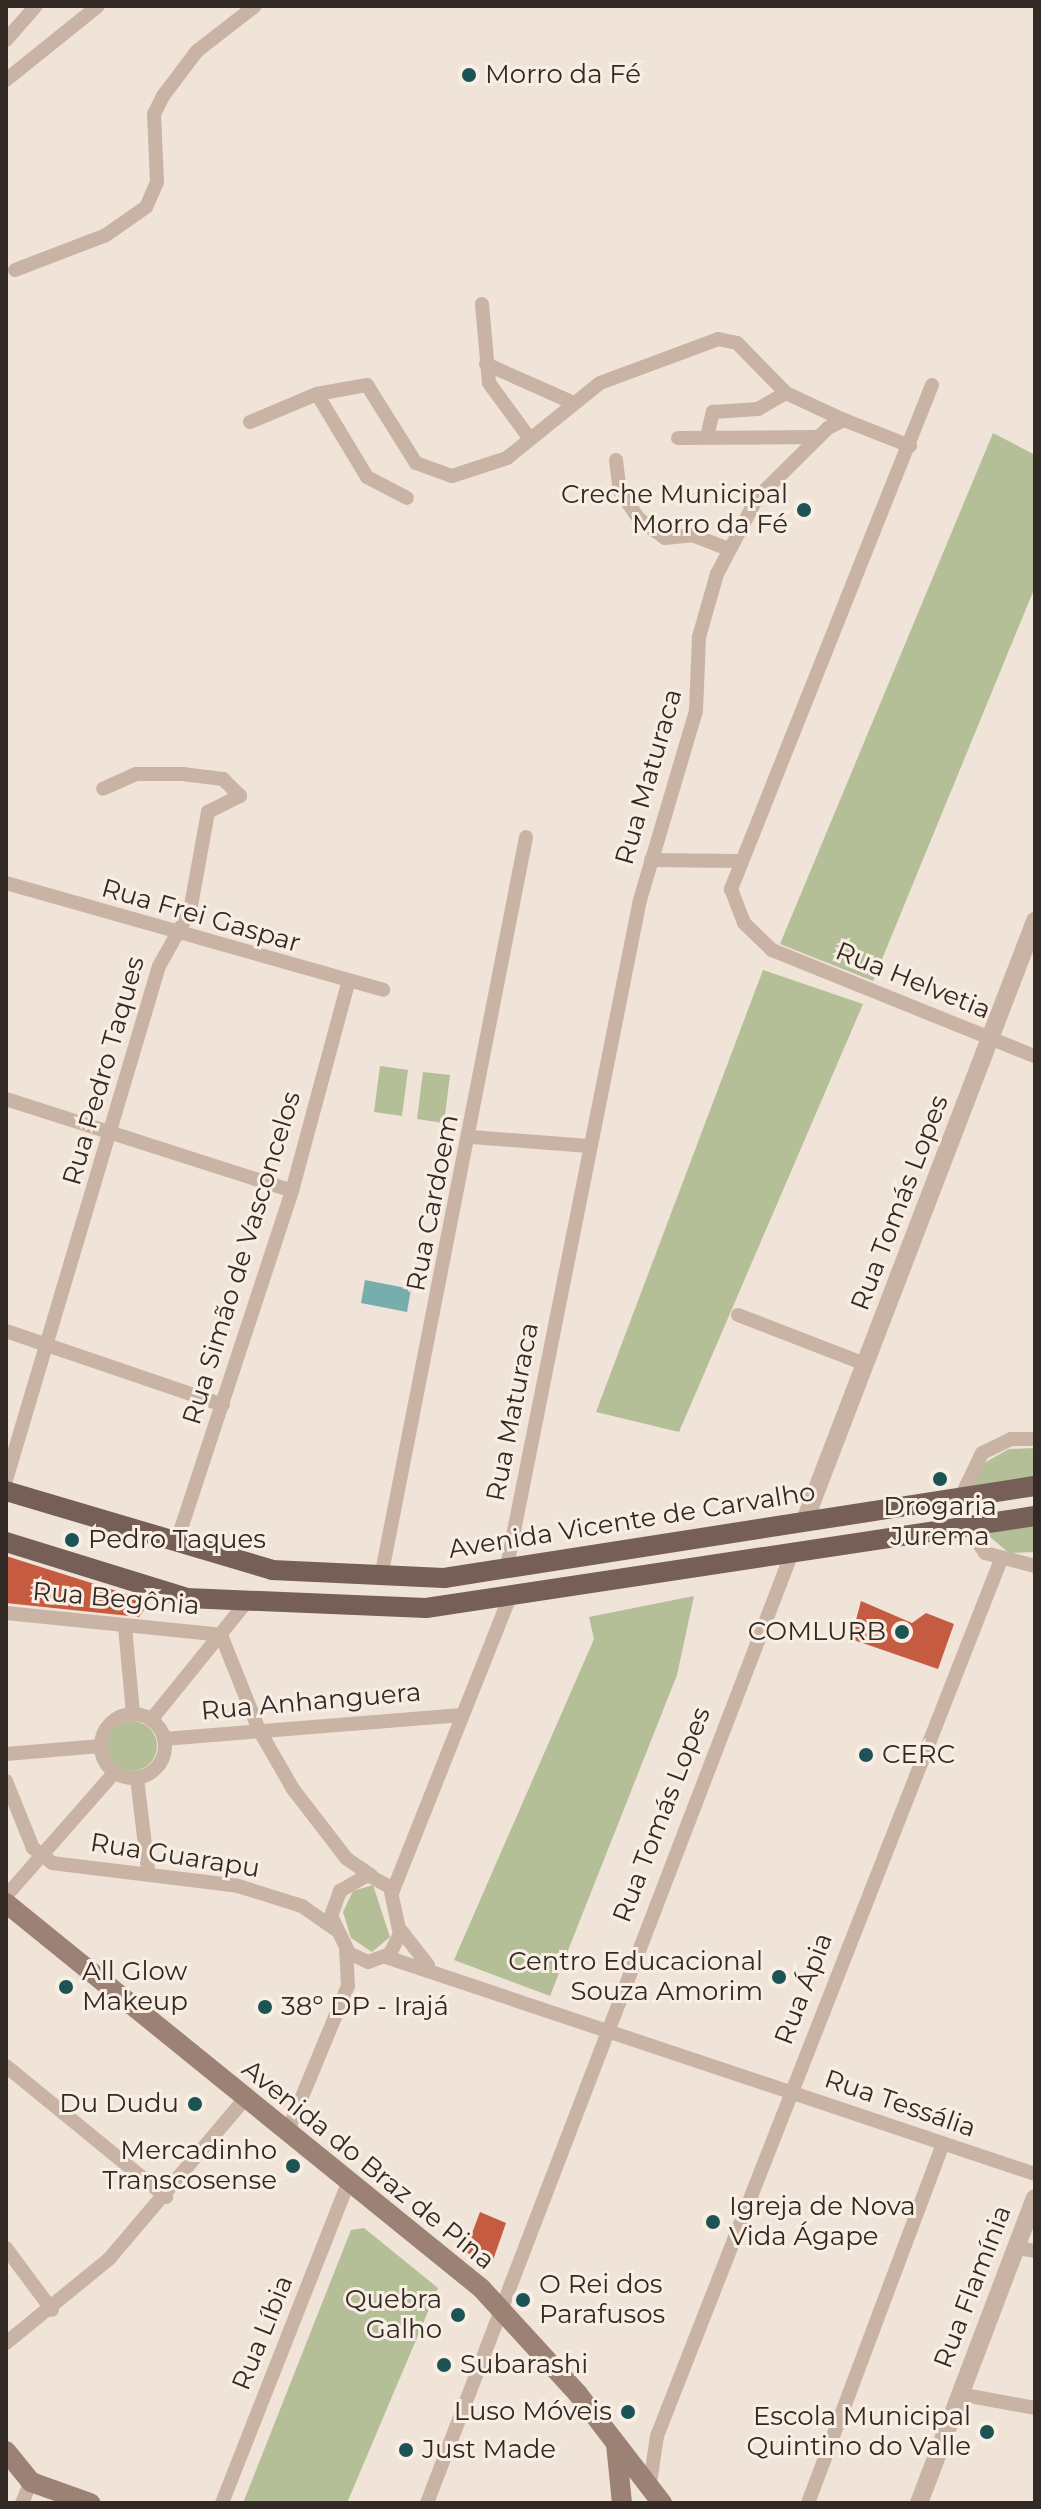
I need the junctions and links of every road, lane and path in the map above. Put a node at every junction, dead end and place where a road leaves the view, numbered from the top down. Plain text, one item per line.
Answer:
1 (36, 6) edge
2 (98, 6) edge
3 (255, 6) edge
4 (6, 40) edge
5 (6, 80) edge
6 (15, 270) dead end
7 (482, 304) dead end
8 (486, 364) junction
9 (932, 385) dead end
10 (786, 393) junction
11 (317, 394) junction
12 (569, 401) junction
13 (844, 420) junction
14 (250, 422) dead end
15 (707, 437) junction
16 (816, 437) junction
17 (678, 438) dead end
18 (530, 439) junction
19 (910, 446) junction
20 (616, 460) dead end
21 (407, 498) dead end
22 (726, 548) junction
23 (103, 789) dead end
24 (526, 837) dead end
25 (651, 860) junction
26 (737, 861) junction
27 (6, 883) edge
28 (1035, 921) edge
29 (176, 934) junction
30 (348, 984) junction
31 (383, 990) dead end
32 (992, 1039) junction
33 (1035, 1056) edge
34 (6, 1099) edge
35 (112, 1132) junction
36 (472, 1137) junction
37 (589, 1146) junction
38 (292, 1191) junction
39 (738, 1315) dead end
40 (6, 1331) edge
41 (48, 1345) junction
42 (865, 1364) junction
43 (223, 1405) junction
44 (1035, 1439) edge
45 (6, 1480) edge
46 (1035, 1486) edge
47 (6, 1491) edge
48 (961, 1497) junction
49 (1035, 1516) edge
50 (805, 1520) junction
51 (965, 1523) junction
52 (6, 1542) edge
53 (176, 1544) junction
54 (793, 1550) junction
55 (1000, 1562) junction
56 (1035, 1566) edge
57 (506, 1571) junction
58 (381, 1577) junction
59 (509, 1599) junction
60 (245, 1604) junction
61 (6, 1613) edge
62 (125, 1627) junction
63 (221, 1635) junction
64 (133, 1714) junction
65 (462, 1715) junction
66 (151, 1720) junction
67 (259, 1730) junction
68 (164, 1739) junction
69 (101, 1746) junction
70 (6, 1754) edge
71 (115, 1772) junction
72 (137, 1778) junction
73 (6, 1781) edge
74 (337, 1847) junction
75 (40, 1857) junction
76 (401, 1862) junction
77 (148, 1870) junction
78 (374, 1875) junction
79 (340, 1891) junction
80 (392, 1893) junction
81 (6, 1896) edge
82 (6, 1903) edge
83 (302, 1906) junction
84 (399, 1928) junction
85 (335, 1929) junction
86 (346, 1947) junction
87 (380, 1960) junction
88 (431, 1968) junction
89 (348, 1986) junction
90 (606, 2029) junction
91 (6, 2066) edge
92 (792, 2091) junction
93 (244, 2100) junction
94 (287, 2133) junction
95 (942, 2146) junction
96 (1035, 2174) edge
97 (349, 2181) junction
98 (166, 2197) junction
99 (1035, 2198) edge
100 (6, 2248) edge
101 (1026, 2249) edge
102 (52, 2310) junction
103 (503, 2310) junction
104 (6, 2343) edge
105 (959, 2394) junction
106 (1035, 2408) edge
107 (657, 2436) junction
108 (622, 2448) junction
109 (6, 2451) edge
110 (31, 2482) junction
111 (650, 2483) junction
112 (22, 2503) edge
113 (90, 2503) edge
114 (222, 2503) edge
115 (427, 2503) edge
116 (622, 2503) edge
117 (662, 2503) edge
118 (808, 2503) edge
119 (919, 2503) edge

1 - 4 street
2 - 5 street
3 - 6 street
7 - 8 street
8 - 12 street
8 - 18 street
9 - 19 street
10 - 12 street
10 - 13 street
10 - 15 street
11 - 14 street
11 - 18 street
11 - 21 street
12 - 18 street
13 - 16 street, Rua Maturaca
13 - 19 street
15 - 16 street
15 - 17 street
16 - 22 street, Rua Maturaca
19 - 26 street
20 - 22 street
22 - 25 street, Rua Maturaca
23 - 29 street, Rua Pedro Taques
24 - 36 street, Rua Cardoem
25 - 26 street
25 - 37 street, Rua Maturaca
26 - 32 street, Rua Helvetia
27 - 29 street, Rua Frei Gaspar
28 - 32 street, Rua Tomás Lopes
29 - 30 street, Rua Frei Gaspar
29 - 35 street, Rua Pedro Taques
30 - 31 street, Rua Frei Gaspar
30 - 38 street, Rua Simão de Vasconcelos
32 - 33 street, Rua Helvetia
32 - 42 street, Rua Tomás Lopes
34 - 35 street
35 - 38 street
35 - 41 street, Rua Pedro Taques
36 - 37 street
36 - 58 street, Rua Cardoem
37 - 57 street, Rua Maturaca
38 - 43 street, Rua Simão de Vasconcelos
39 - 42 street
40 - 41 street
41 - 43 street
41 - 45 street, Rua Pedro Taques
42 - 50 street, Rua Tomás Lopes
43 - 53 street, Rua Simão de Vasconcelos
44 - 48 street
46 - 48 main road, Avenida Vicente de Carvalho
47 - 53 main road, Avenida Vicente de Carvalho
48 - 50 main road, Avenida Vicente de Carvalho
48 - 51 street
49 - 51 main road, Avenida Vicente de Carvalho
50 - 57 main road, Avenida Vicente de Carvalho
51 - 54 main road, Avenida Vicente de Carvalho
51 - 55 street
52 - 60 main road, Avenida Vicente de Carvalho
53 - 58 main road, Avenida Vicente de Carvalho
54 - 59 main road, Avenida Vicente de Carvalho
54 - 90 street, Rua Tomás Lopes
55 - 56 street
55 - 92 street, Rua Ápia
57 - 58 main road, Avenida Vicente de Carvalho
59 - 60 main road, Avenida Vicente de Carvalho
59 - 65 street
60 - 63 street
61 - 62 street, Rua Begônia
62 - 63 street, Rua Begônia
62 - 64 street
63 - 66 street
63 - 67 street
64 - 66 street
64 - 69 street
65 - 67 street, Rua Anhanguera
65 - 76 street
66 - 68 street
67 - 68 street, Rua Anhanguera
67 - 74 street
68 - 72 street
69 - 70 street
69 - 71 street
71 - 72 street
71 - 75 street
72 - 77 street
73 - 75 street
74 - 78 street
74 - 79 street
75 - 77 street, Rua Guarapu
75 - 81 street
76 - 78 street
76 - 80 street
77 - 83 street, Rua Guarapu
78 - 79 street
78 - 80 street
79 - 83 street, Rua Guarapu
79 - 85 street
80 - 84 street
82 - 93 main road, Avenida do Braz de Pina
83 - 85 street, Rua Guarapu
84 - 87 street
84 - 88 street
85 - 86 street
86 - 87 street
86 - 89 street
87 - 88 street, Rua Tessália
87 - 89 street
88 - 90 street, Rua Tessália
89 - 94 street
90 - 92 street, Rua Tessália
90 - 103 street, Rua Tomás Lopes
91 - 98 street
92 - 95 street, Rua Tessália
92 - 107 street, Rua Ápia
93 - 94 main road, Avenida do Braz de Pina
93 - 98 street
94 - 97 main road, Avenida do Braz de Pina
95 - 96 street, Rua Tessália
95 - 118 street
97 - 103 main road, Avenida do Braz de Pina
97 - 114 street, Rua Líbia
98 - 102 street
99 - 101 street, Rua Flamínia
100 - 102 street
101 - 105 street, Rua Flamínia
102 - 104 street
103 - 108 main road, Avenida do Braz de Pina
103 - 115 street, Rua Tomás Lopes
105 - 106 street
105 - 119 street, Rua Flamínia
107 - 108 street
107 - 111 street, Rua Ápia
108 - 111 main road, Avenida do Braz de Pina
108 - 116 main road
109 - 110 main road
110 - 112 street
110 - 113 main road
111 - 117 main road, Avenida do Braz de Pina

